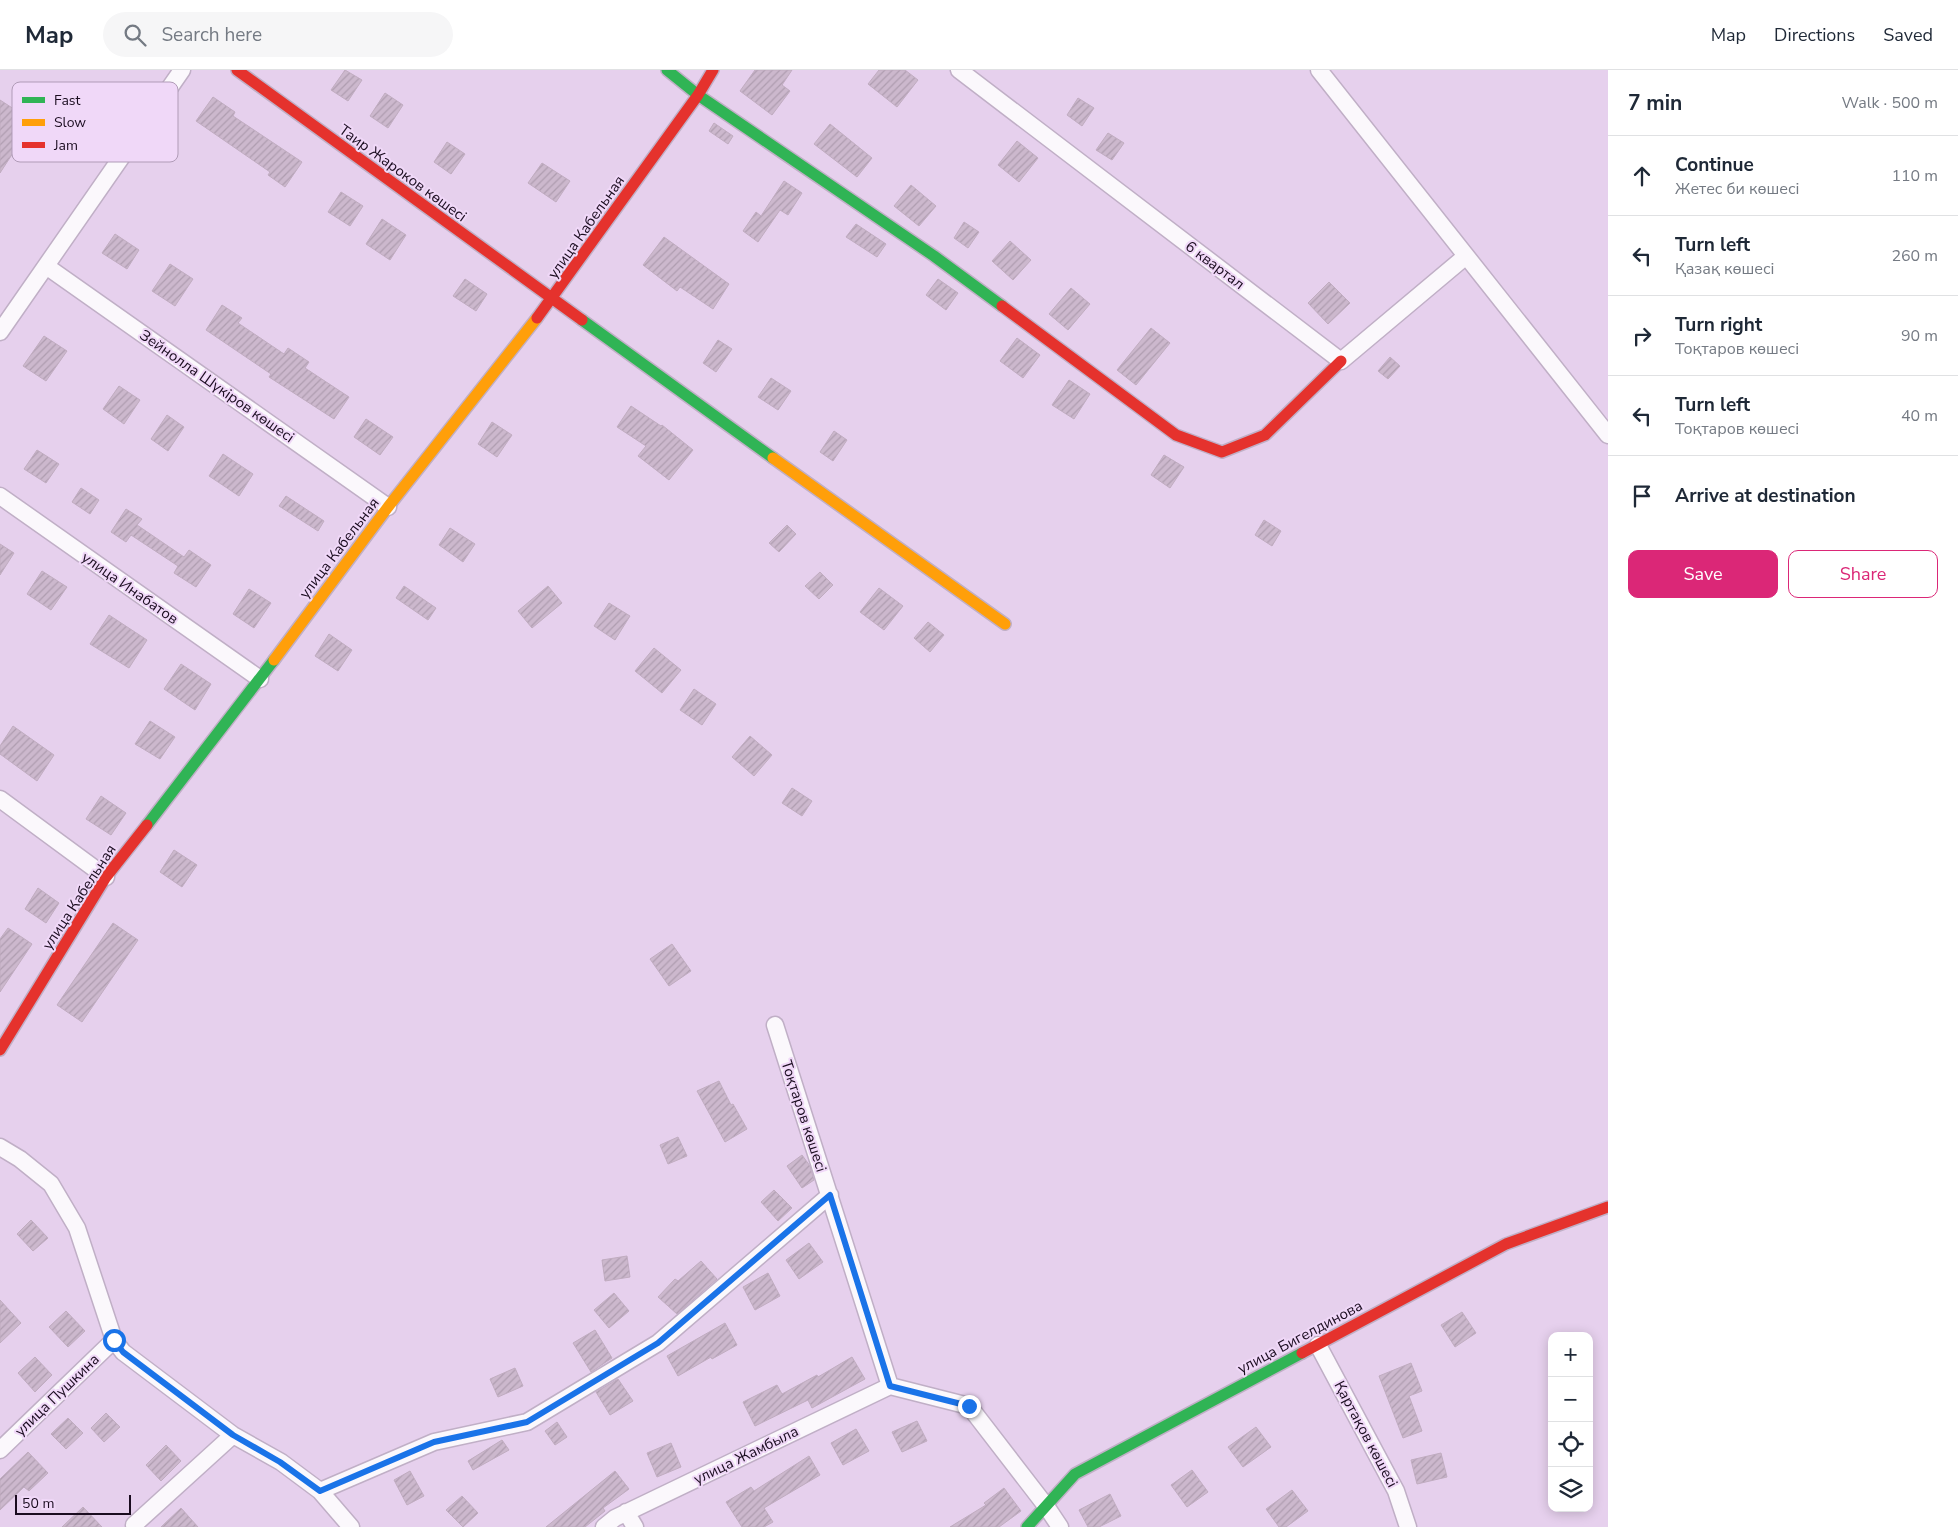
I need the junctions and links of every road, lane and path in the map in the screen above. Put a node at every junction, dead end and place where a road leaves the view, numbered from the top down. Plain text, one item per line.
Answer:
1 (182, 70) edge
2 (237, 70) edge
3 (667, 70) edge
4 (713, 70) edge
5 (959, 70) edge
6 (1319, 70) edge
7 (174, 82) edge
8 (698, 95) junction
9 (118, 162) edge
10 (1466, 256) junction
11 (46, 266) junction
12 (552, 299) junction
13 (0, 332) edge
14 (1341, 360) junction
15 (1608, 435) edge
16 (0, 496) edge
17 (388, 507) junction
18 (1005, 624) dead end
19 (260, 679) junction
20 (0, 799) edge
21 (106, 877) junction
22 (775, 1025) dead end
23 (0, 1050) edge
24 (0, 1147) edge
25 (830, 1195) junction
26 (1608, 1207) edge
27 (114, 1340) junction
28 (1318, 1345) junction
29 (890, 1386) junction
30 (233, 1435) junction
31 (0, 1450) edge
32 (320, 1491) junction
33 (1046, 1506) junction
34 (626, 1512) junction
35 (136, 1527) edge
36 (351, 1527) edge
37 (604, 1527) edge
38 (636, 1527) edge
39 (1027, 1527) edge
40 (1060, 1527) edge
41 (1408, 1527) edge

1 - 7 street
2 - 12 street, Таир Жароков көшесі
3 - 8 street
4 - 8 street, улица Кабельная
5 - 14 street, 6 квартал
6 - 10 street
8 - 12 street, улица Кабельная
8 - 14 street
9 - 11 street
10 - 14 street
10 - 15 street
11 - 13 street
11 - 17 street, Зейнолла Шүкіров көшесі
12 - 17 street, улица Кабельная
12 - 18 street, Таир Жароков көшесі
16 - 19 street, улица Инабатов
17 - 19 street, улица Кабельная
19 - 21 street, улица Кабельная
20 - 21 street
21 - 23 street, улица Кабельная
22 - 25 street, Тоқтаров көшесі
24 - 27 street
25 - 29 street, Тоқтаров көшесі
25 - 32 street
26 - 28 street, улица Бигелдинова
27 - 30 street
27 - 31 street, улица Пушкина
28 - 33 street, улица Бигелдинова
28 - 41 street, Қартақов көшесі
29 - 33 street
29 - 34 street, улица Жамбыла
30 - 32 street
30 - 35 street
32 - 36 street
33 - 39 street, улица Бигелдинова
33 - 40 street
34 - 37 street, улица Жамбыла
34 - 38 street

